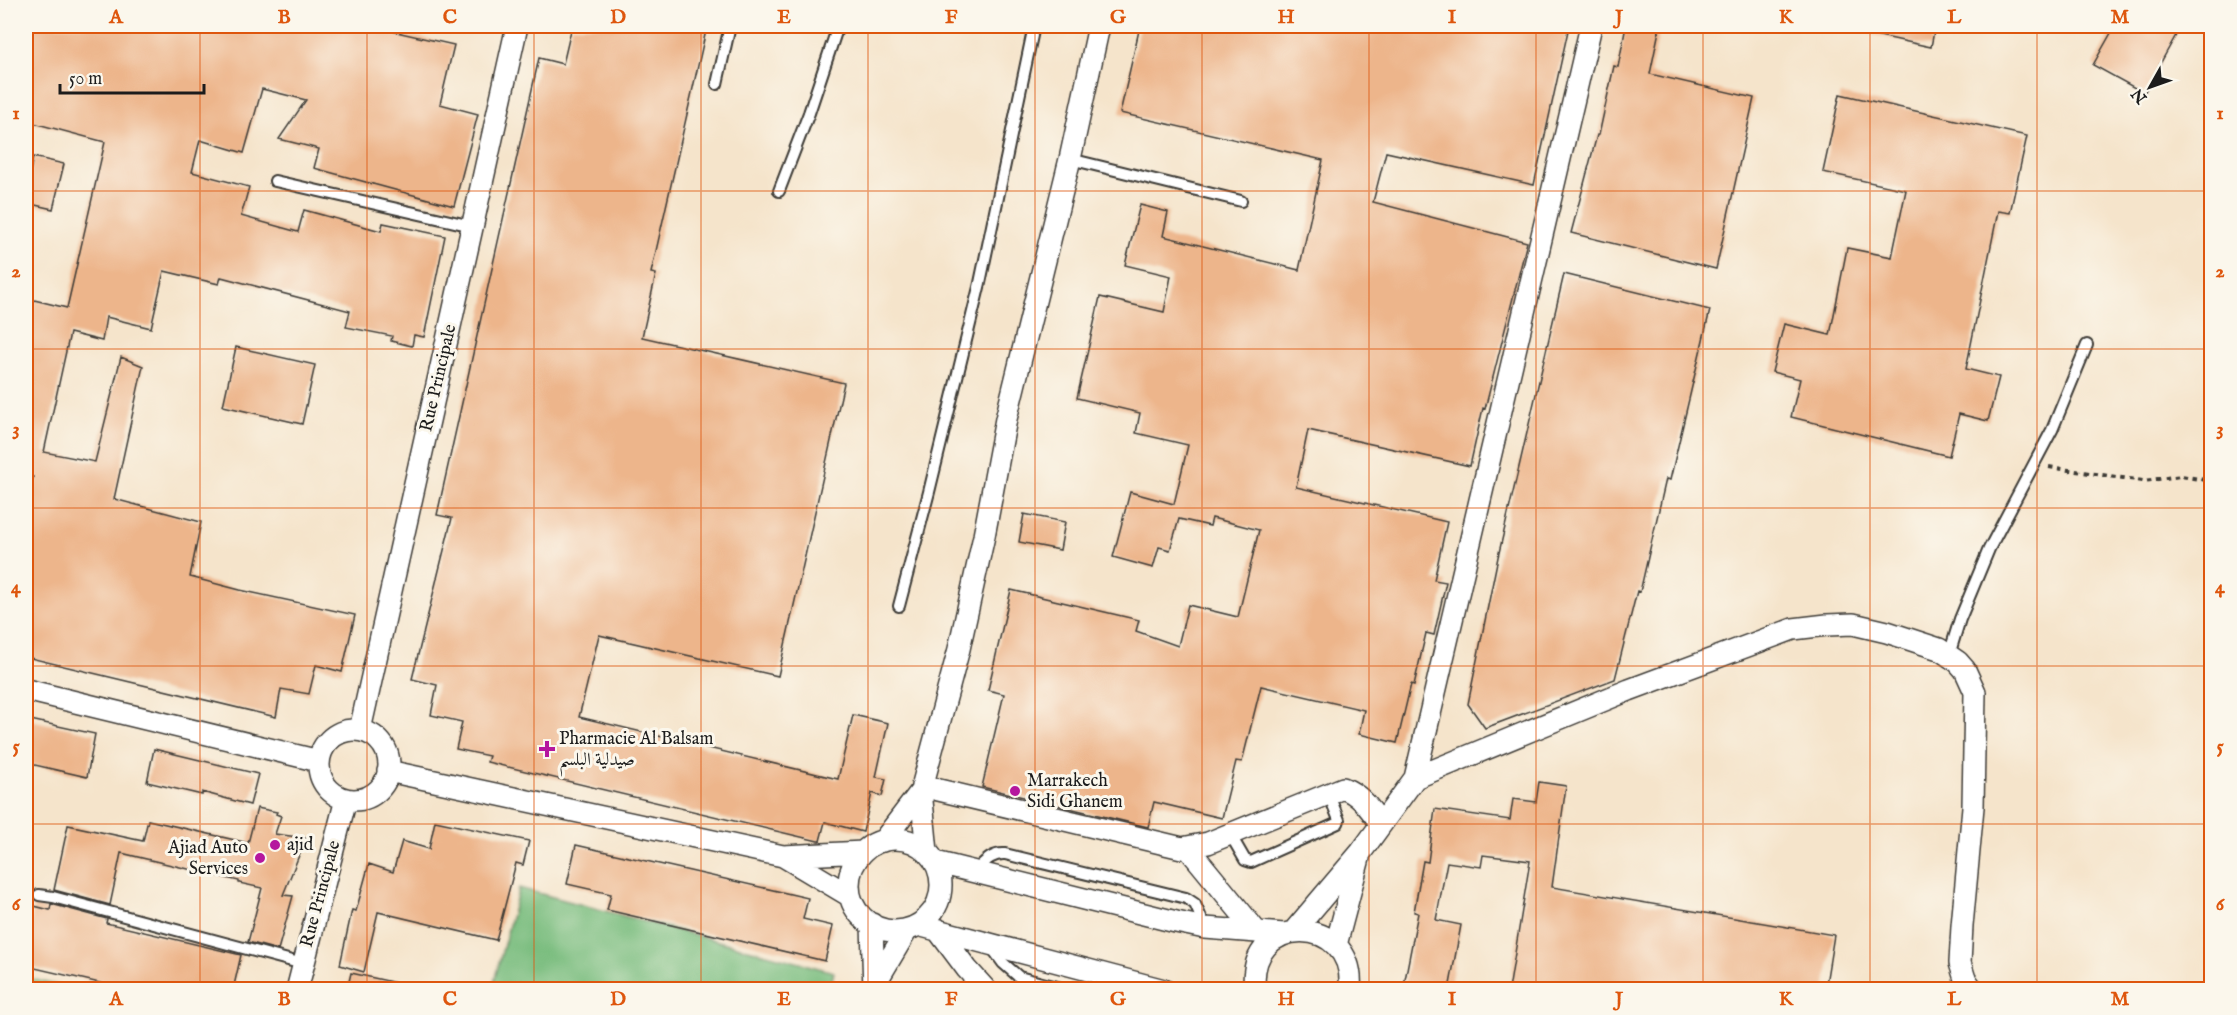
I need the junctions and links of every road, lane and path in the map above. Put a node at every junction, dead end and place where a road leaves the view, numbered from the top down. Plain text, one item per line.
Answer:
1 (517, 26) edge
2 (730, 26) edge
3 (838, 26) edge
4 (1034, 26) edge
5 (1099, 26) edge
6 (1591, 26) edge
7 (717, 84) dead end
8 (1070, 159) junction
9 (275, 182) dead end
10 (779, 191) dead end
11 (1241, 201) dead end
12 (472, 226) junction
13 (2087, 345) dead end
14 (2034, 465) junction
15 (2211, 481) edge
16 (899, 606) dead end
17 (1949, 655) junction
18 (26, 690) edge
19 (360, 730) junction
20 (319, 761) junction
21 (388, 771) junction
22 (1414, 778) junction
23 (922, 788) junction
24 (1329, 795) junction
25 (346, 799) junction
26 (1381, 824) junction
27 (1230, 834) junction
28 (883, 841) junction
29 (1188, 848) junction
30 (863, 852) junction
31 (1361, 852) junction
32 (783, 856) junction
33 (931, 857) junction
34 (39, 895) dead end
35 (850, 896) junction
36 (872, 924) junction
37 (920, 928) junction
38 (1256, 931) junction
39 (1289, 933) junction
40 (988, 943) junction
41 (1336, 945) junction
42 (303, 964) junction
43 (874, 987) edge
44 (297, 990) edge
45 (986, 990) edge
46 (1070, 990) edge
47 (1164, 990) edge
48 (1255, 990) edge
49 (1350, 990) edge
50 (1973, 990) edge

1 - 12 street, Rue Principale
2 - 7 lane
3 - 10 lane
4 - 16 lane
5 - 8 street
6 - 22 street
8 - 11 lane
8 - 23 street
9 - 12 lane
12 - 19 street, Rue Principale
13 - 14 lane
14 - 15 path
14 - 17 lane
17 - 22 street
17 - 50 street
18 - 20 street
19 - 20 street
19 - 21 street
20 - 25 street
21 - 25 street
21 - 32 street
22 - 26 street
23 - 28 street
23 - 29 street
23 - 33 street
24 - 26 street
24 - 27 street
24 - 27 lane
25 - 42 street, Rue Principale
26 - 31 street
27 - 29 street
28 - 30 street
28 - 33 street
29 - 38 street
30 - 32 street
30 - 35 street
31 - 39 street
31 - 41 street
32 - 35 street
33 - 37 street
33 - 38 street
34 - 42 lane
35 - 36 street
36 - 37 street
36 - 43 street
37 - 40 street
37 - 43 street
37 - 45 street
38 - 39 street
39 - 41 street
39 - 48 street
40 - 46 lane
40 - 47 street
41 - 49 street
42 - 44 street, Rue Principale

